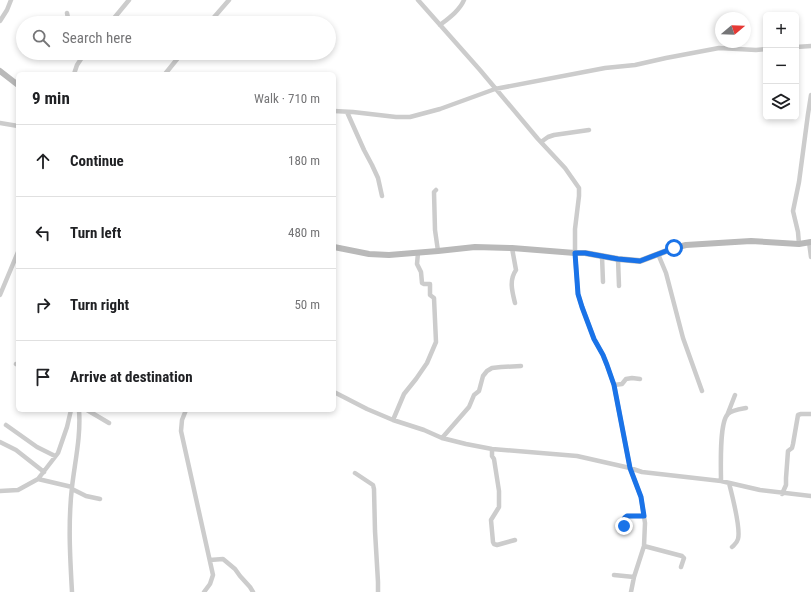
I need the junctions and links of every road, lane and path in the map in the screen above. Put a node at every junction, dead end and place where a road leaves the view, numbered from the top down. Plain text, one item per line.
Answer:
1 (11, 0) edge
2 (129, 0) edge
3 (229, 0) edge
4 (418, 0) edge
5 (464, 0) edge
6 (66, 13) dead end
7 (67, 16) edge
8 (116, 16) edge
9 (215, 16) edge
10 (0, 21) edge
11 (440, 25) junction
12 (811, 46) edge
13 (799, 47) edge
14 (763, 49) edge
15 (81, 60) edge
16 (176, 60) edge
17 (0, 71) edge
18 (75, 72) edge
19 (167, 72) edge
20 (16, 83) edge
21 (495, 89) junction
22 (811, 95) edge
23 (336, 111) edge
24 (347, 112) junction
25 (0, 123) edge
26 (16, 126) edge
27 (589, 130) dead end
28 (541, 142) junction
29 (436, 190) dead end
30 (382, 196) dead end
31 (810, 242) edge
32 (799, 244) junction
33 (336, 247) edge
34 (512, 248) junction
35 (438, 251) junction
36 (418, 253) junction
37 (575, 253) junction
38 (658, 254) junction
39 (602, 256) junction
40 (16, 257) edge
41 (811, 257) edge
42 (618, 259) junction
43 (603, 282) dead end
44 (619, 286) dead end
45 (0, 295) edge
46 (515, 303) dead end
47 (521, 366) dead end
48 (640, 378) dead end
49 (614, 385) junction
50 (702, 391) dead end
51 (336, 393) edge
52 (735, 395) dead end
53 (746, 408) dead end
54 (71, 412) edge
55 (79, 412) edge
56 (90, 412) edge
57 (185, 412) edge
58 (727, 414) junction
59 (811, 414) edge
60 (393, 420) junction
61 (109, 423) dead end
62 (6, 425) dead end
63 (442, 438) junction
64 (0, 442) edge
65 (492, 449) junction
66 (55, 456) junction
67 (630, 468) junction
68 (44, 472) junction
69 (355, 473) dead end
70 (38, 479) junction
71 (721, 481) junction
72 (729, 483) junction
73 (72, 488) junction
74 (0, 491) edge
75 (782, 494) junction
76 (811, 496) edge
77 (100, 499) dead end
78 (644, 516) junction
79 (624, 526) dead end
80 (515, 540) dead end
81 (644, 546) junction
82 (732, 546) dead end
83 (210, 560) junction
84 (681, 567) dead end
85 (614, 575) dead end
86 (634, 577) junction
87 (72, 592) edge
88 (204, 592) edge
89 (253, 592) edge
90 (378, 592) edge
91 (631, 592) edge

1 - 10 street
2 - 8 street
3 - 9 street
4 - 11 street
5 - 11 street
6 - 7 street
11 - 21 street
12 - 13 street
14 - 21 street
15 - 18 street
16 - 19 street
17 - 20 street
21 - 24 street
21 - 28 street
22 - 32 street
23 - 24 street
24 - 30 street
25 - 26 street
27 - 28 street
28 - 37 street
29 - 35 street
31 - 32 street
31 - 41 street
32 - 38 street
33 - 36 street
34 - 35 street
34 - 37 street
34 - 46 street
35 - 36 street
36 - 60 street
37 - 39 street
37 - 49 street
38 - 42 street
38 - 50 street
39 - 42 street
39 - 43 street
40 - 45 street
42 - 44 street
47 - 63 street
48 - 49 street
49 - 67 street
51 - 60 street
52 - 58 street
53 - 58 street
54 - 66 street
55 - 73 street
56 - 61 street
57 - 83 street
58 - 71 street
59 - 75 street
60 - 63 street
62 - 66 street
63 - 65 street
64 - 68 street
65 - 67 street
65 - 80 street
66 - 68 street
67 - 71 street
67 - 78 street
68 - 70 street
69 - 90 street
70 - 73 street
70 - 74 street
71 - 72 street
72 - 75 street
72 - 82 street
73 - 77 street
73 - 87 street
75 - 76 street
78 - 79 street
78 - 81 street
81 - 84 street
81 - 86 street
83 - 88 street
83 - 89 street
85 - 86 street
86 - 91 street

